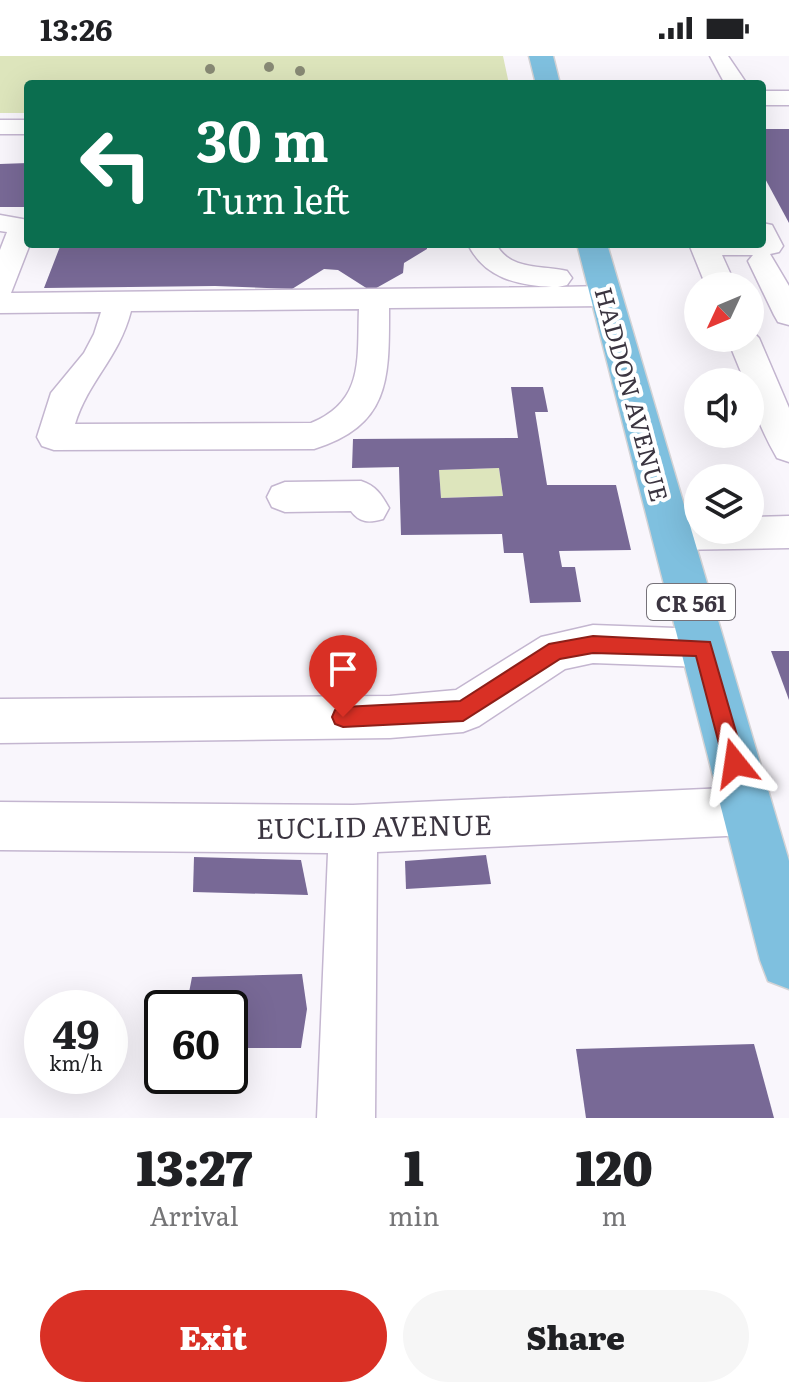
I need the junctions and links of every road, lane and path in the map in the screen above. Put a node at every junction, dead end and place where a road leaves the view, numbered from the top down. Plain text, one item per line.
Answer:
1 (541, 56) edge
2 (719, 58) dead end
3 (547, 80) edge
4 (733, 80) edge
5 (766, 98) edge
6 (789, 98) edge
7 (0, 127) edge
8 (24, 127) edge
9 (0, 142) edge
10 (24, 142) edge
11 (0, 223) edge
12 (770, 223) edge
13 (766, 246) edge
14 (484, 248) edge
15 (705, 248) edge
16 (762, 261) dead end
17 (715, 272) edge
18 (600, 273) edge
19 (0, 288) edge
20 (374, 298) junction
21 (119, 301) junction
22 (0, 303) edge
23 (789, 315) edge
24 (789, 334) edge
25 (764, 335) edge
26 (754, 352) edge
27 (774, 377) edge
28 (786, 437) edge
29 (285, 497) dead end
30 (370, 508) dead end
31 (789, 532) edge
32 (672, 534) junction
33 (703, 648) junction
34 (0, 721) edge
35 (748, 811) junction
36 (0, 826) edge
37 (353, 829) junction
38 (789, 960) edge
39 (346, 1118) edge

1 - 3 main road
2 - 4 street
5 - 6 street
7 - 8 street
9 - 10 street
11 - 19 street
12 - 13 street
14 - 18 street
15 - 17 street
16 - 23 street
18 - 20 street
18 - 32 main road, HADDON AVENUE / CR 561
20 - 21 street
20 - 21 street
21 - 22 street
24 - 25 street
26 - 27 street
27 - 28 street
29 - 30 street
31 - 32 street
32 - 33 main road, HADDON AVENUE / CR 561
33 - 34 street
33 - 35 main road, HADDON AVENUE / CR 561
35 - 37 street, EUCLID AVENUE
35 - 38 main road, HADDON AVENUE / CR 561
36 - 37 street, EUCLID AVENUE
37 - 39 street

